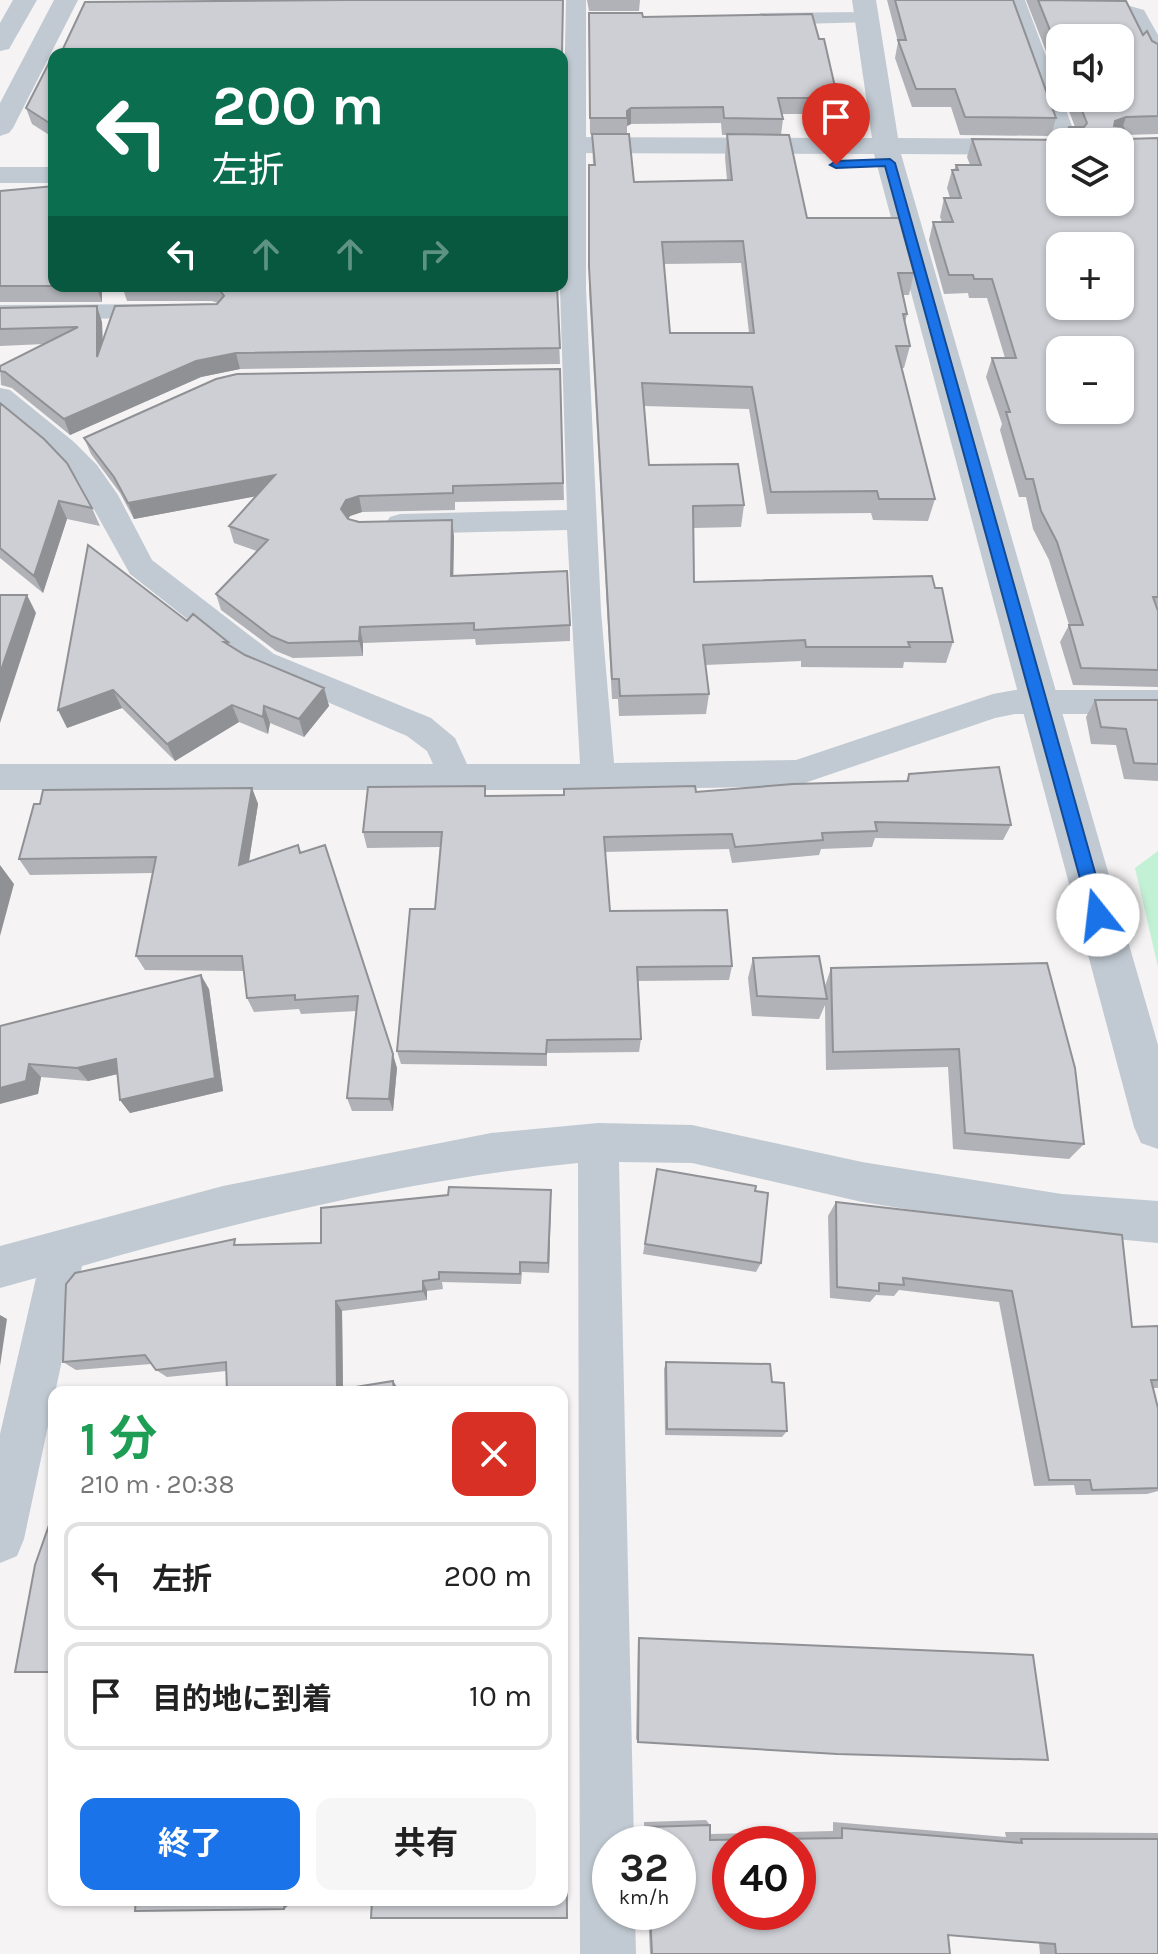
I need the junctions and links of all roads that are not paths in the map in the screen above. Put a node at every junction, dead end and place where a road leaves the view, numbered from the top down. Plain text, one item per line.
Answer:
1 (1015, 0) edge
2 (1087, 0) edge
3 (23, 4) edge
4 (69, 5) edge
5 (865, 9) edge
6 (576, 10) edge
7 (743, 19) edge
8 (0, 44) edge
9 (49, 48) edge
10 (48, 50) edge
11 (1158, 56) edge
12 (1062, 128) edge
13 (568, 141) edge
14 (5, 142) edge
15 (1046, 148) edge
16 (888, 154) junction
17 (568, 157) edge
18 (1046, 161) edge
19 (0, 175) edge
20 (48, 175) edge
21 (568, 181) edge
22 (196, 312) edge
23 (0, 313) edge
24 (545, 375) edge
25 (576, 375) junction
26 (0, 396) edge
27 (96, 437) edge
28 (67, 450) junction
29 (581, 520) junction
30 (378, 524) edge
31 (1039, 702) junction
32 (1158, 702) edge
33 (0, 777) edge
34 (452, 777) junction
35 (598, 777) junction
36 (1158, 1127) edge
37 (598, 1142) junction
38 (1158, 1222) edge
39 (64, 1249) junction
40 (0, 1267) edge
41 (0, 1539) edge
42 (608, 1954) edge

1 - 12 street
2 - 11 street
3 - 4 street
3 - 8 street
4 - 9 street
5 - 7 street
5 - 16 street
6 - 13 street
10 - 14 street
15 - 16 street
16 - 17 street
16 - 18 street
16 - 31 street
19 - 20 street
21 - 25 street
22 - 23 street
24 - 25 street
25 - 29 street
26 - 28 street
27 - 28 street
28 - 34 street
29 - 30 street
29 - 35 street
31 - 32 street
31 - 35 street
31 - 36 street
33 - 34 street
34 - 35 street
37 - 38 street
37 - 39 street
37 - 42 street
39 - 40 street
39 - 41 street

